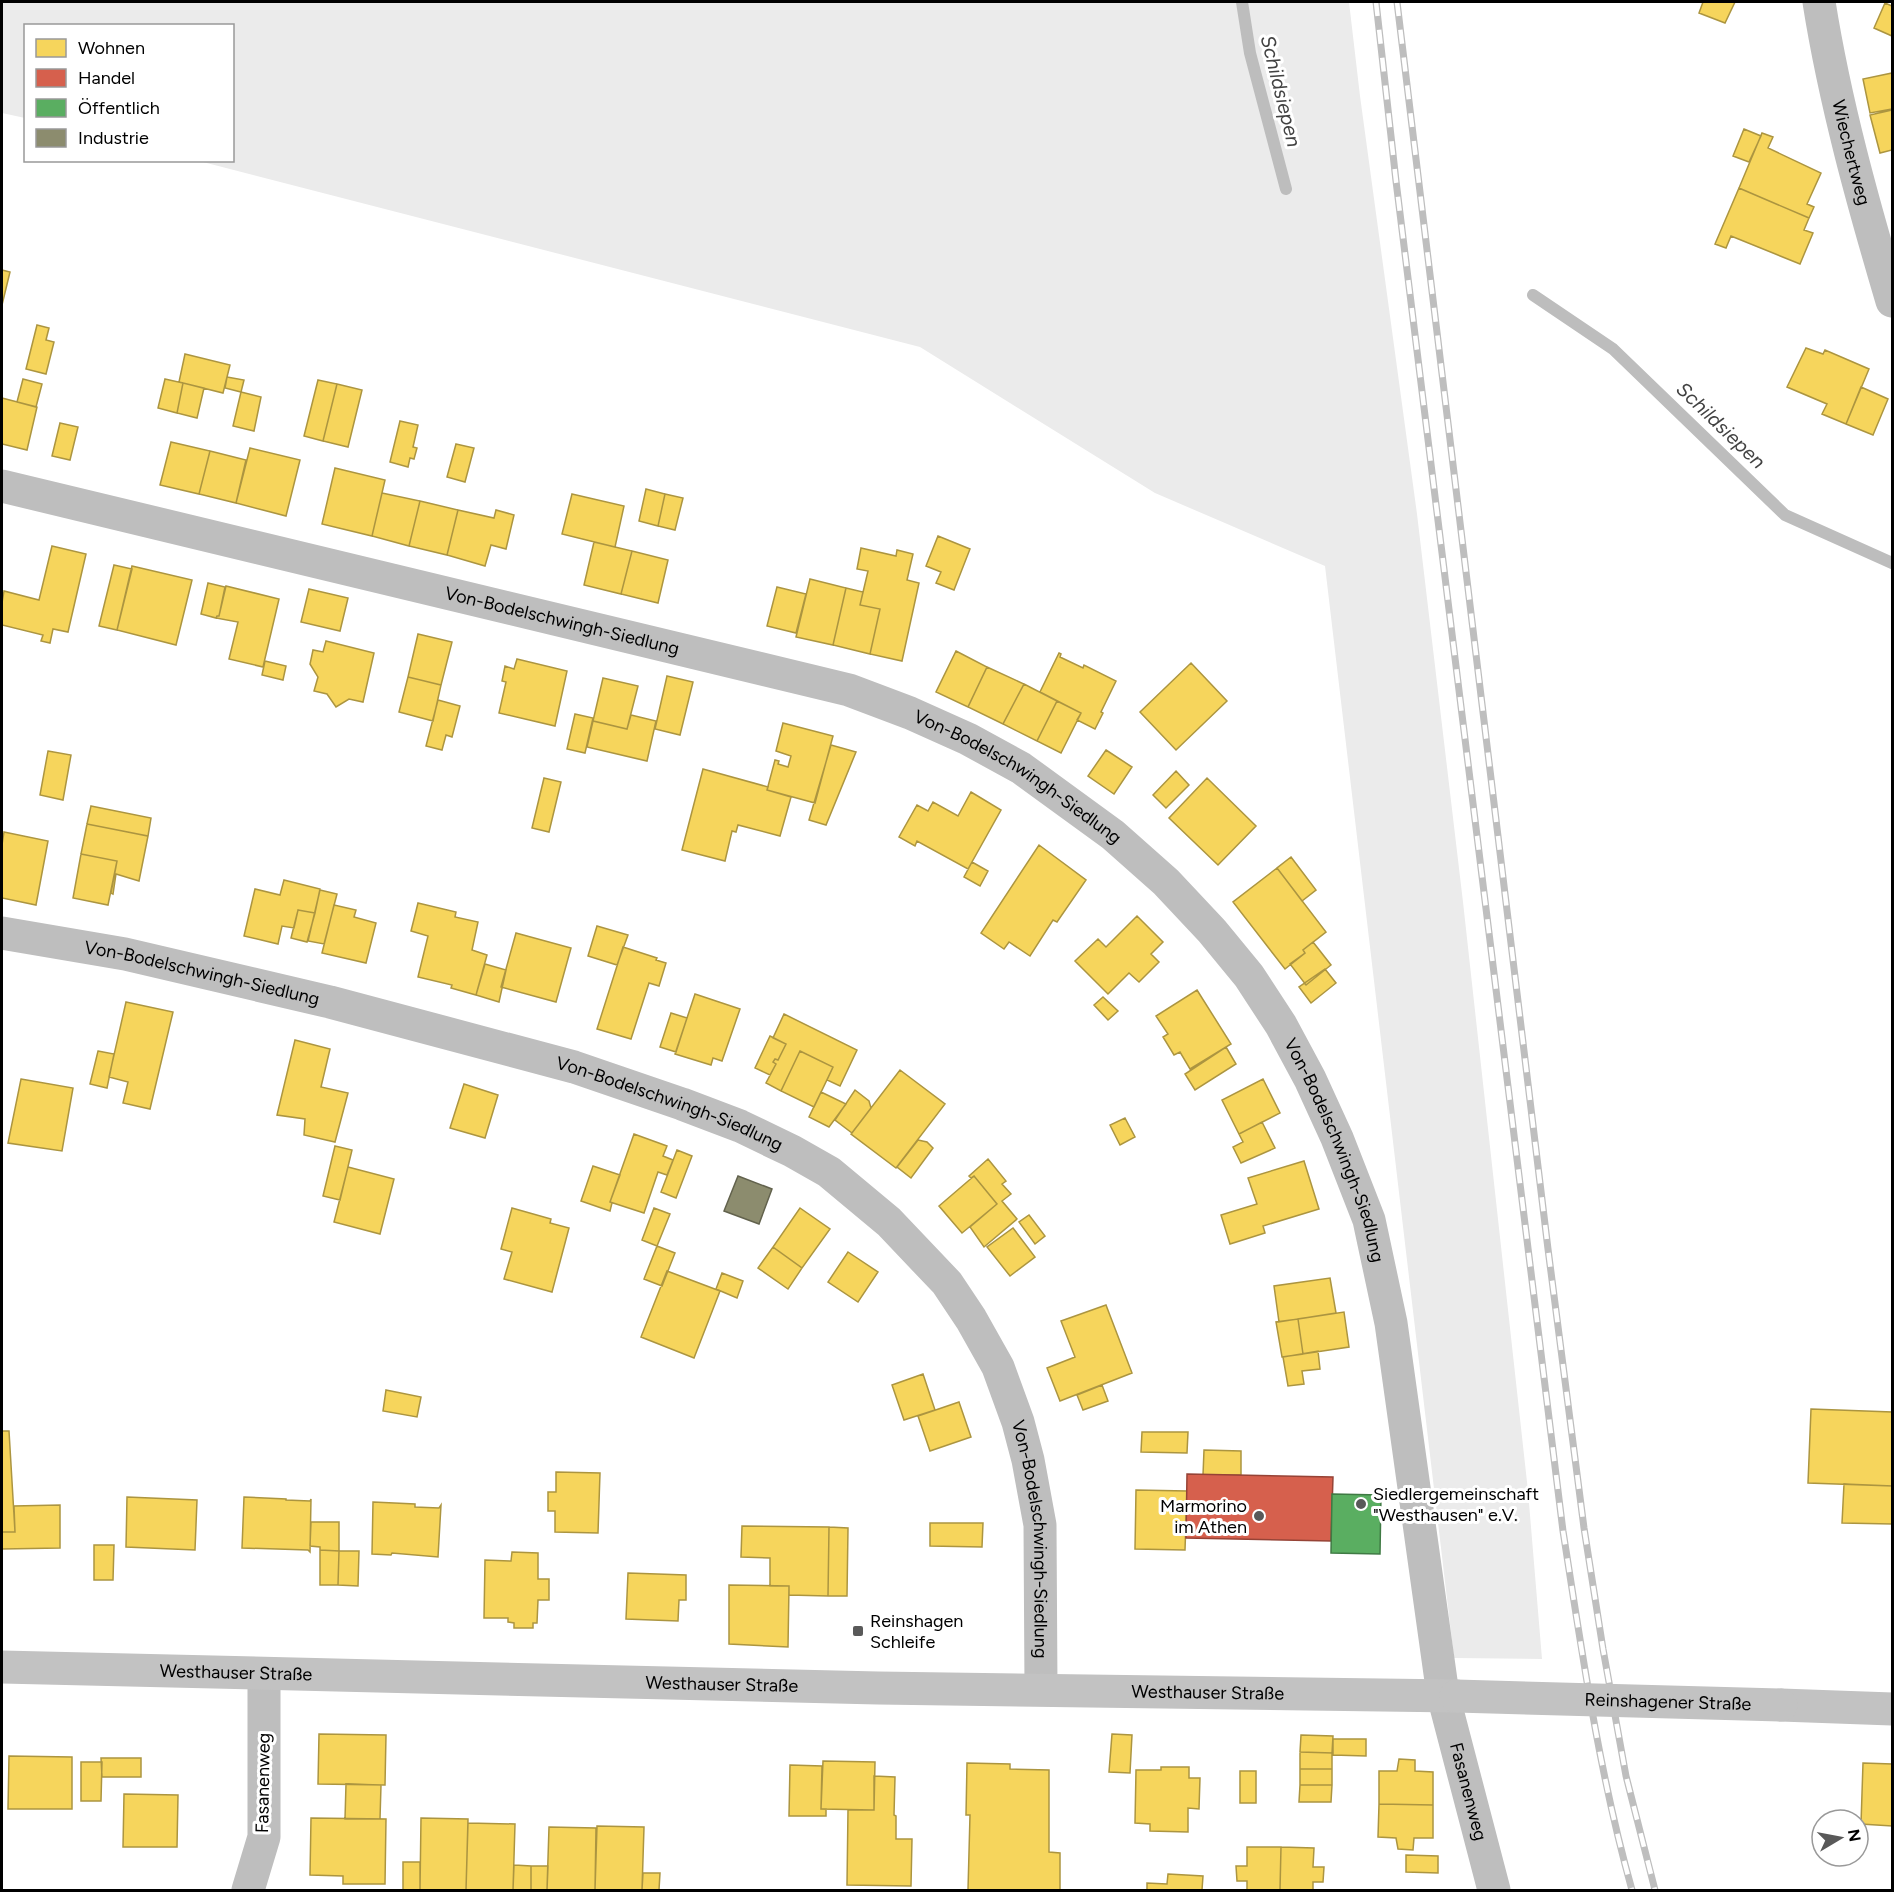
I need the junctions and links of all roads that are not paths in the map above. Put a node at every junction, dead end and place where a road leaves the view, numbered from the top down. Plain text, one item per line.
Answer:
1 (1819, 2) edge
2 (1893, 301) edge
3 (2, 486) edge
4 (2, 933) edge
5 (2, 1668) edge
6 (264, 1674) junction
7 (1041, 1689) junction
8 (1449, 1696) junction
9 (1893, 1709) edge
10 (248, 1890) edge
11 (1494, 1890) edge

1 - 2 street, Wiechertweg
3 - 8 street, Von-Bodelschwingh-Siedlung
4 - 7 street, Von-Bodelschwingh-Siedlung
5 - 6 main road, Westhauser Straße
6 - 7 main road, Westhauser Straße
6 - 10 street, Fasanenweg
7 - 8 main road, Westhauser Straße
8 - 9 main road, Reinshagener Straße, bridge
8 - 11 street, Fasanenweg

